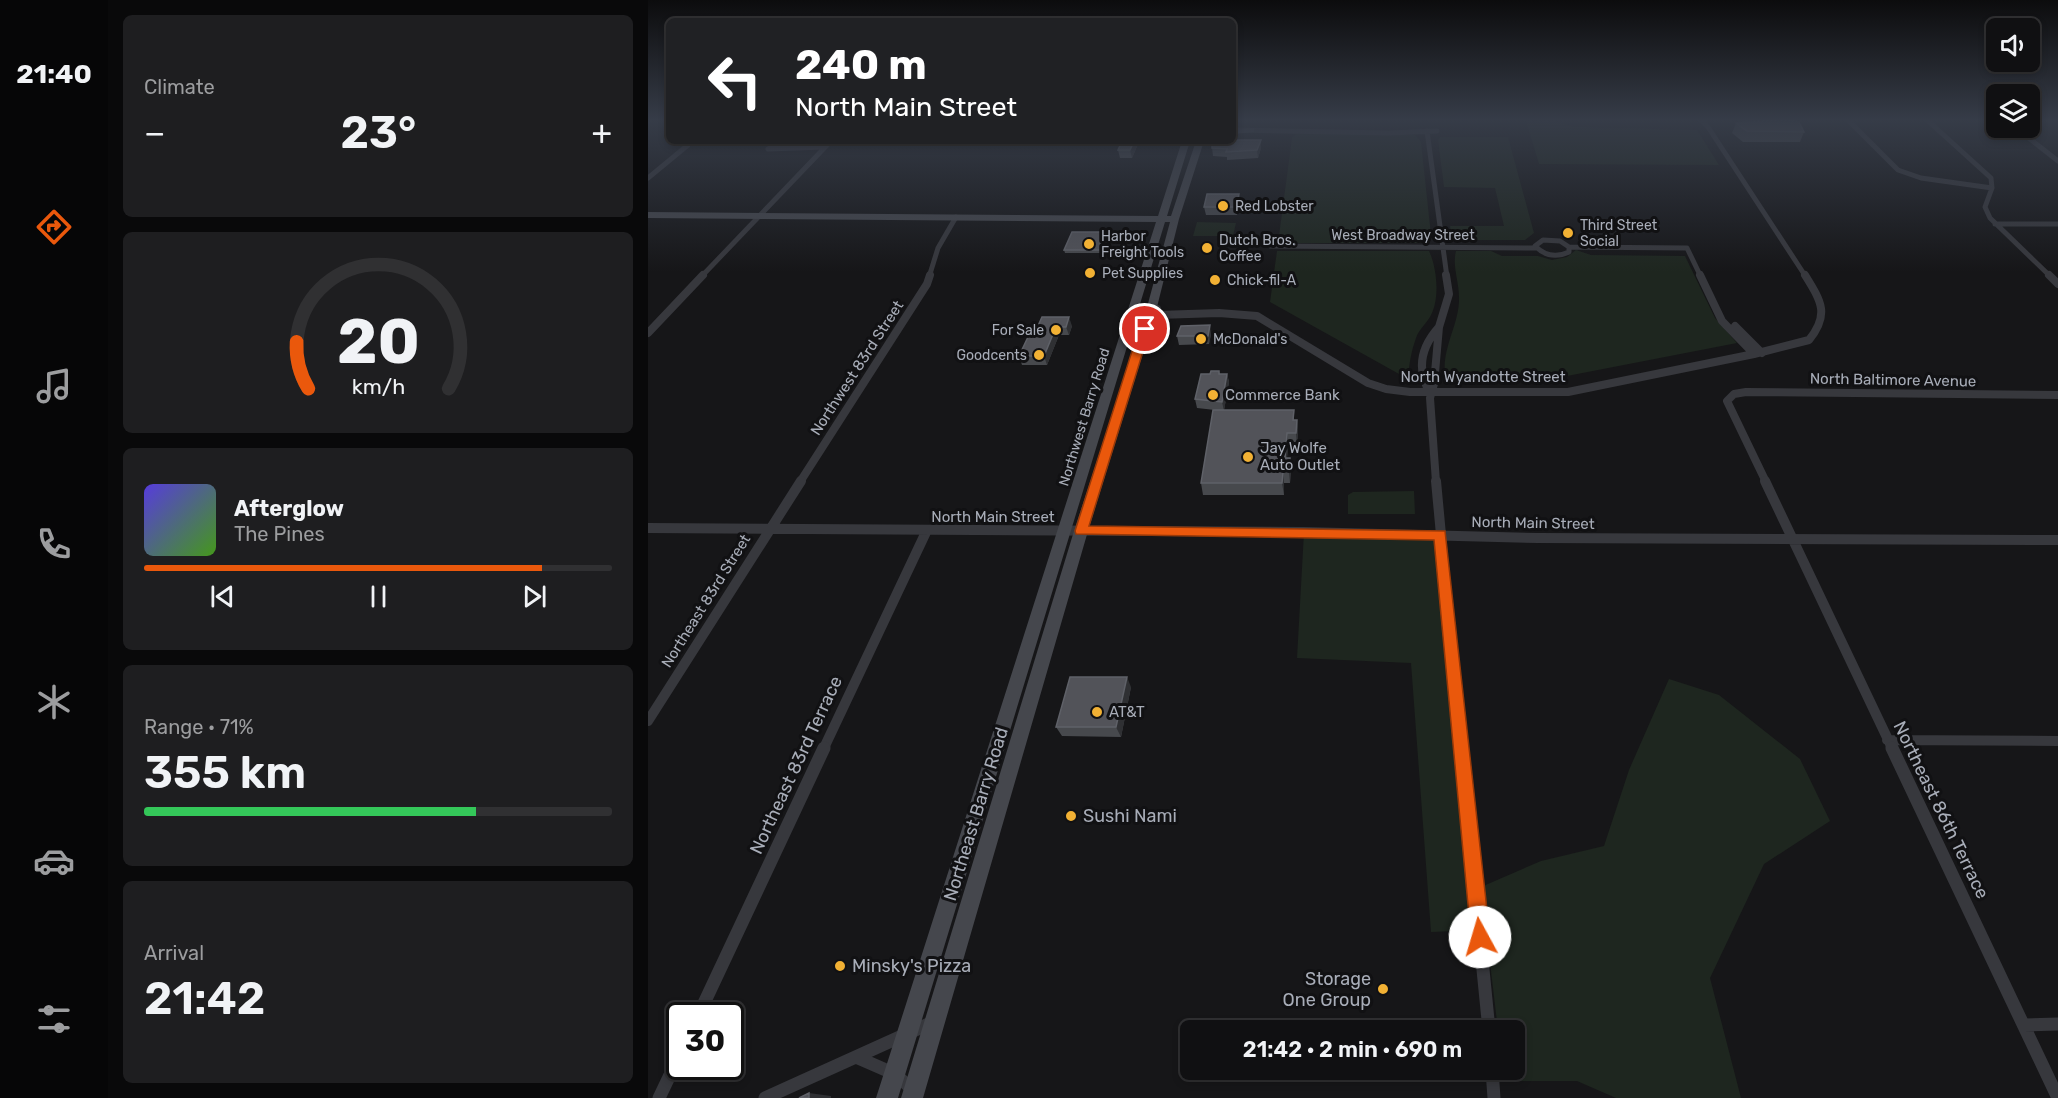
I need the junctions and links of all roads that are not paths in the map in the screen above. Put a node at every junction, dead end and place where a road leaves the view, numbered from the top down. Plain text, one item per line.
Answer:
1 (803, 170) edge
2 (1177, 170) edge
3 (1191, 170) edge
4 (1430, 170) edge
5 (1737, 170) edge
6 (1899, 170) edge
7 (1984, 170) edge
8 (1992, 188) junction
9 (648, 215) edge
10 (762, 215) junction
11 (956, 217) junction
12 (1162, 219) junction
13 (1175, 219) junction
14 (1995, 224) junction
15 (2058, 224) edge
16 (1270, 246) dead end
17 (1443, 247) junction
18 (1569, 247) junction
19 (1536, 248) junction
20 (2058, 283) edge
21 (1133, 311) junction
22 (1151, 311) junction
23 (1439, 327) junction
24 (648, 333) edge
25 (1758, 353) junction
26 (1430, 393) junction
27 (2058, 395) edge
28 (1730, 397) joint
29 (648, 528) edge
30 (770, 528) junction
31 (927, 530) junction
32 (1073, 531) junction
33 (1440, 535) junction
34 (1792, 538) junction
35 (2058, 540) edge
36 (648, 721) edge
37 (1887, 740) junction
38 (2058, 741) edge
39 (705, 1002) edge
40 (1488, 1020) edge
41 (934, 1022) junction
42 (2058, 1024) edge
43 (2024, 1025) junction
44 (907, 1034) junction
45 (856, 1057) junction
46 (895, 1074) junction
47 (668, 1080) edge
48 (1493, 1080) edge
49 (913, 1095) edge
50 (659, 1098) edge
51 (765, 1098) edge
52 (887, 1098) edge
53 (1494, 1098) edge
54 (2058, 1098) edge

1 - 10 street
2 - 12 main road, Northwest Barry Road
3 - 13 main road, Northwest Barry Road
4 - 17 street
5 - 25 street, North Wyandotte Street
6 - 8 street
7 - 8 street
8 - 14 street
9 - 10 main road
10 - 11 main road
10 - 24 street
11 - 12 main road
11 - 30 street, Northwest 83rd Street
12 - 13 main road
12 - 21 main road, Northwest Barry Road
13 - 22 main road, Northwest Barry Road
14 - 15 street
14 - 20 street
16 - 17 street, West Broadway Street
17 - 19 street, West Broadway Street
17 - 23 street
18 - 19 street
18 - 19 street
18 - 25 street
21 - 22 street, North Wyandotte Street
21 - 32 main road, Northwest Barry Road
22 - 26 street, North Wyandotte Street
22 - 32 main road, Northwest Barry Road
23 - 26 street
23 - 26 street
25 - 26 street, North Wyandotte Street
26 - 33 street
27 - 28 street, North Baltimore Avenue
28 - 34 street, Northeast 86th Terrace
29 - 30 street, North Main Street
30 - 31 street, North Main Street
30 - 36 street, Northeast 83rd Street
31 - 32 street, North Main Street
31 - 39 street, Northeast 83rd Terrace
32 - 33 street, North Main Street
32 - 41 main road, Northeast Barry Road
32 - 44 main road, Northeast Barry Road
33 - 34 street, North Main Street
33 - 40 street
34 - 35 street, North Main Street
34 - 37 street, Northeast 86th Terrace
37 - 38 street
37 - 43 street, Northeast 86th Terrace
41 - 44 street
41 - 49 main road, Northeast Barry Road
42 - 43 street
43 - 54 street, Northeast 86th Terrace
44 - 45 street
44 - 46 main road, Northeast Barry Road
45 - 46 street
45 - 51 street
46 - 49 street
46 - 52 main road, Northeast Barry Road
47 - 50 street
48 - 53 street

